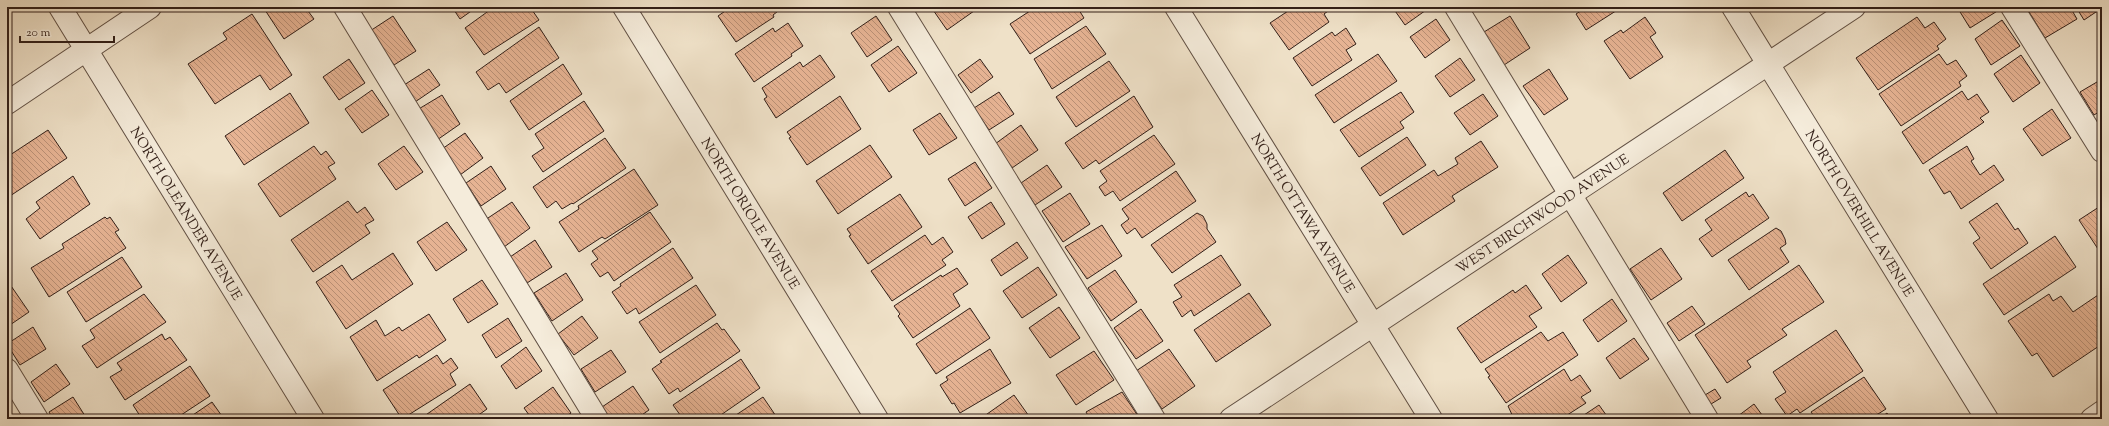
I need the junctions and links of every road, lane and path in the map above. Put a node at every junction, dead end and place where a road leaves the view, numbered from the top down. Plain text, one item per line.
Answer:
1 (60, 7) edge
2 (150, 7) edge
3 (345, 7) edge
4 (624, 7) edge
5 (899, 7) edge
6 (1176, 7) edge
7 (1456, 7) edge
8 (1733, 7) edge
9 (1854, 7) edge
10 (2012, 7) edge
11 (86, 50) junction
12 (1768, 64) junction
13 (7, 103) edge
14 (2096, 126) edge
15 (2102, 151) edge
16 (1571, 193) junction
17 (1373, 324) junction
18 (7, 370) edge
19 (2102, 412) edge
20 (37, 419) edge
21 (313, 419) edge
22 (597, 419) edge
23 (877, 419) edge
24 (1154, 419) edge
25 (1231, 419) edge
26 (1431, 419) edge
27 (1707, 419) edge
28 (1987, 419) edge
29 (2092, 419) edge

1 - 11 street, NORTH OLEANDER AVENUE
2 - 11 street
3 - 22 street
4 - 23 street, NORTH ORIOLE AVENUE
5 - 24 street
6 - 17 street, NORTH OTTAWA AVENUE
7 - 16 street
8 - 12 street, NORTH OVERHILL AVENUE
9 - 12 street, WEST BIRCHWOOD AVENUE
10 - 14 street
11 - 13 street
11 - 21 street, NORTH OLEANDER AVENUE
12 - 16 street, WEST BIRCHWOOD AVENUE
12 - 28 street, NORTH OVERHILL AVENUE
14 - 15 street
16 - 17 street, WEST BIRCHWOOD AVENUE
16 - 27 street
17 - 25 street, WEST BIRCHWOOD AVENUE
17 - 26 street, NORTH OTTAWA AVENUE
18 - 20 street
19 - 29 street

